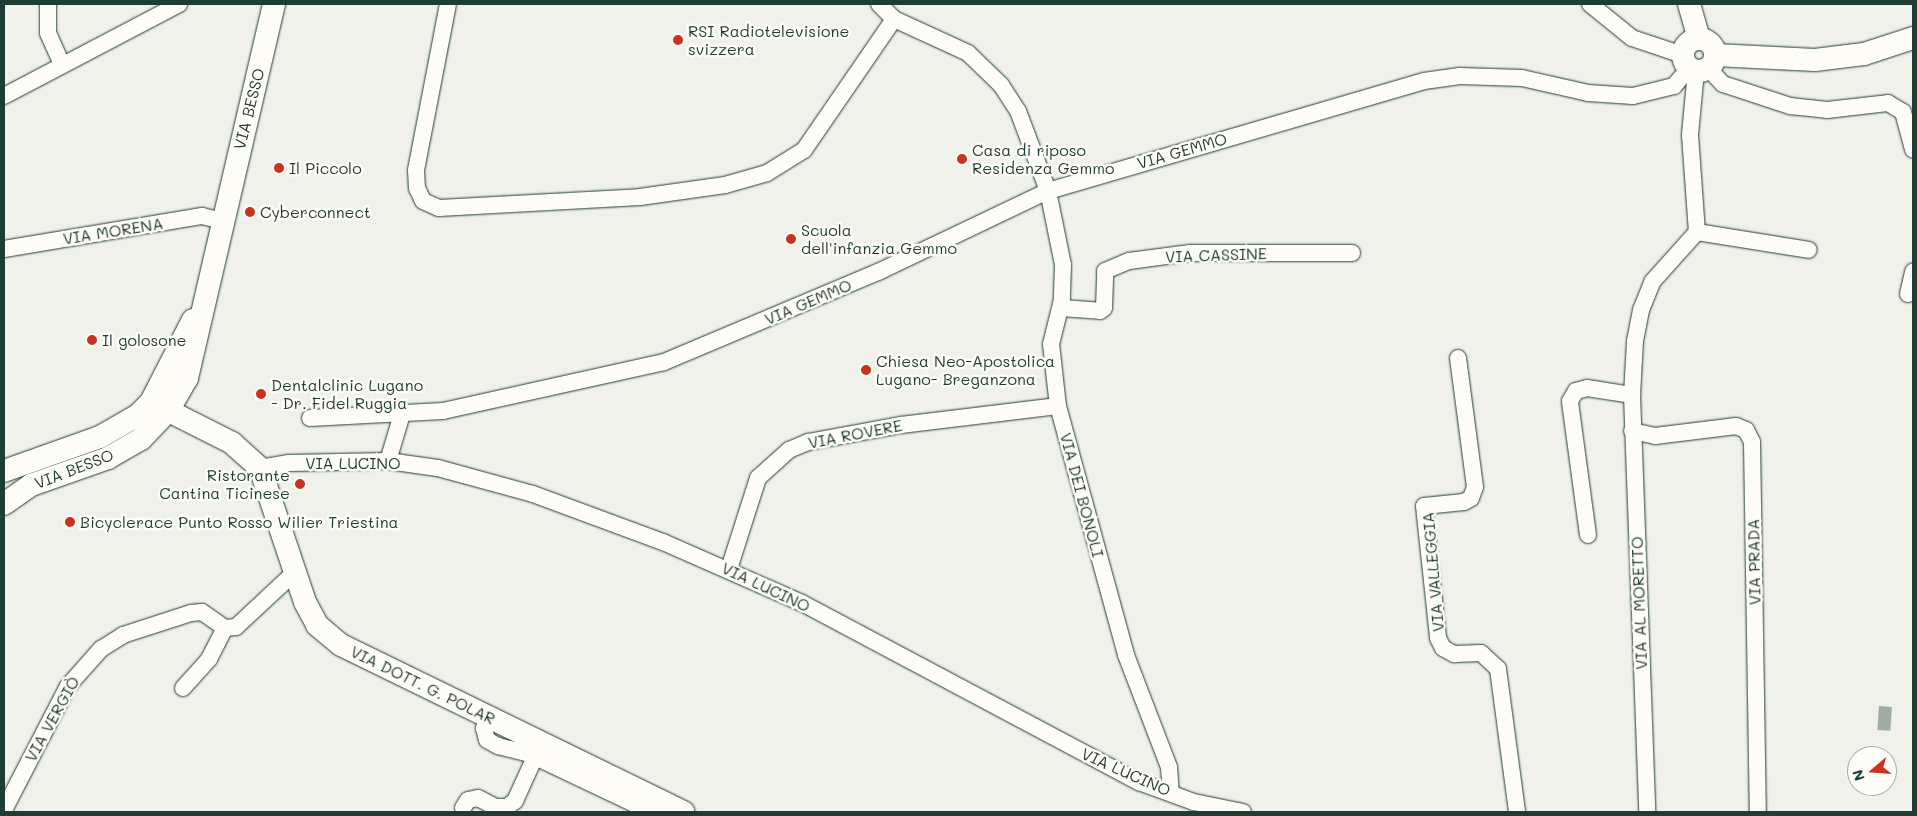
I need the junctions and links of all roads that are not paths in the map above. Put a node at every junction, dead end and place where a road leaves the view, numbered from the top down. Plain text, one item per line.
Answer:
1 (48, 4) edge
2 (179, 4) edge
3 (274, 4) edge
4 (448, 4) edge
5 (879, 4) edge
6 (1590, 4) edge
7 (1689, 4) edge
8 (894, 19) junction
9 (1913, 38) edge
10 (1698, 64) junction
11 (62, 65) junction
12 (4, 96) edge
13 (1913, 150) edge
14 (1048, 191) junction
15 (222, 221) junction
16 (1696, 232) junction
17 (4, 249) edge
18 (1809, 250) dead end
19 (1352, 253) dead end
20 (1913, 272) edge
21 (1908, 294) dead end
22 (1061, 308) junction
23 (1458, 358) dead end
24 (1632, 395) junction
25 (1058, 406) junction
26 (159, 407) junction
27 (402, 414) junction
28 (310, 418) dead end
29 (1632, 431) junction
30 (388, 460) junction
31 (260, 468) junction
32 (4, 471) edge
33 (4, 504) edge
34 (1588, 535) dead end
35 (729, 568) junction
36 (294, 573) junction
37 (225, 628) junction
38 (184, 688) dead end
39 (488, 717) junction
40 (536, 757) junction
41 (1171, 793) junction
42 (463, 808) dead end
43 (1209, 809) edge
44 (4, 810) edge
45 (651, 812) edge
46 (684, 812) edge
47 (1242, 812) edge
48 (1517, 812) edge
49 (1647, 812) edge
50 (1758, 812) edge

1 - 11 street
2 - 11 street
3 - 15 street, VIA BESSO
4 - 8 street
5 - 8 street
6 - 10 street
7 - 10 street
8 - 14 street, VIA DEI BONOLI
9 - 10 street
10 - 13 street
10 - 14 street, VIA GEMMO
10 - 16 street
11 - 12 street
14 - 22 street, VIA DEI BONOLI
14 - 27 street, VIA GEMMO
15 - 17 street, VIA MORENA
15 - 26 street, VIA BESSO
16 - 18 street
16 - 24 street, VIA AL MORETTO
19 - 22 street, VIA CASSINE
20 - 21 street
22 - 25 street, VIA DEI BONOLI
23 - 48 street, VIA VALLEGGIA
24 - 29 street, VIA AL MORETTO
24 - 34 street
25 - 35 street, VIA ROVERE
25 - 41 street, VIA DEI BONOLI
26 - 31 street
26 - 32 street, VIA BESSO
26 - 33 street, VIA BESSO
27 - 28 street, VIA GEMMO
27 - 30 street
29 - 49 street, VIA AL MORETTO
29 - 50 street, VIA PRADA
30 - 31 street, VIA LUCINO
30 - 35 street, VIA LUCINO
31 - 36 street, VIA DOTT. G. POLAR
35 - 41 street, VIA LUCINO
36 - 37 street
36 - 39 street, VIA DOTT. G. POLAR
37 - 38 street
37 - 44 street, VIA VERGIÒ
39 - 40 street
39 - 46 street, VIA DOTT. G. POLAR
40 - 42 street
40 - 45 street
41 - 43 street, VIA LUCINO
43 - 47 street, VIA LUCINO

